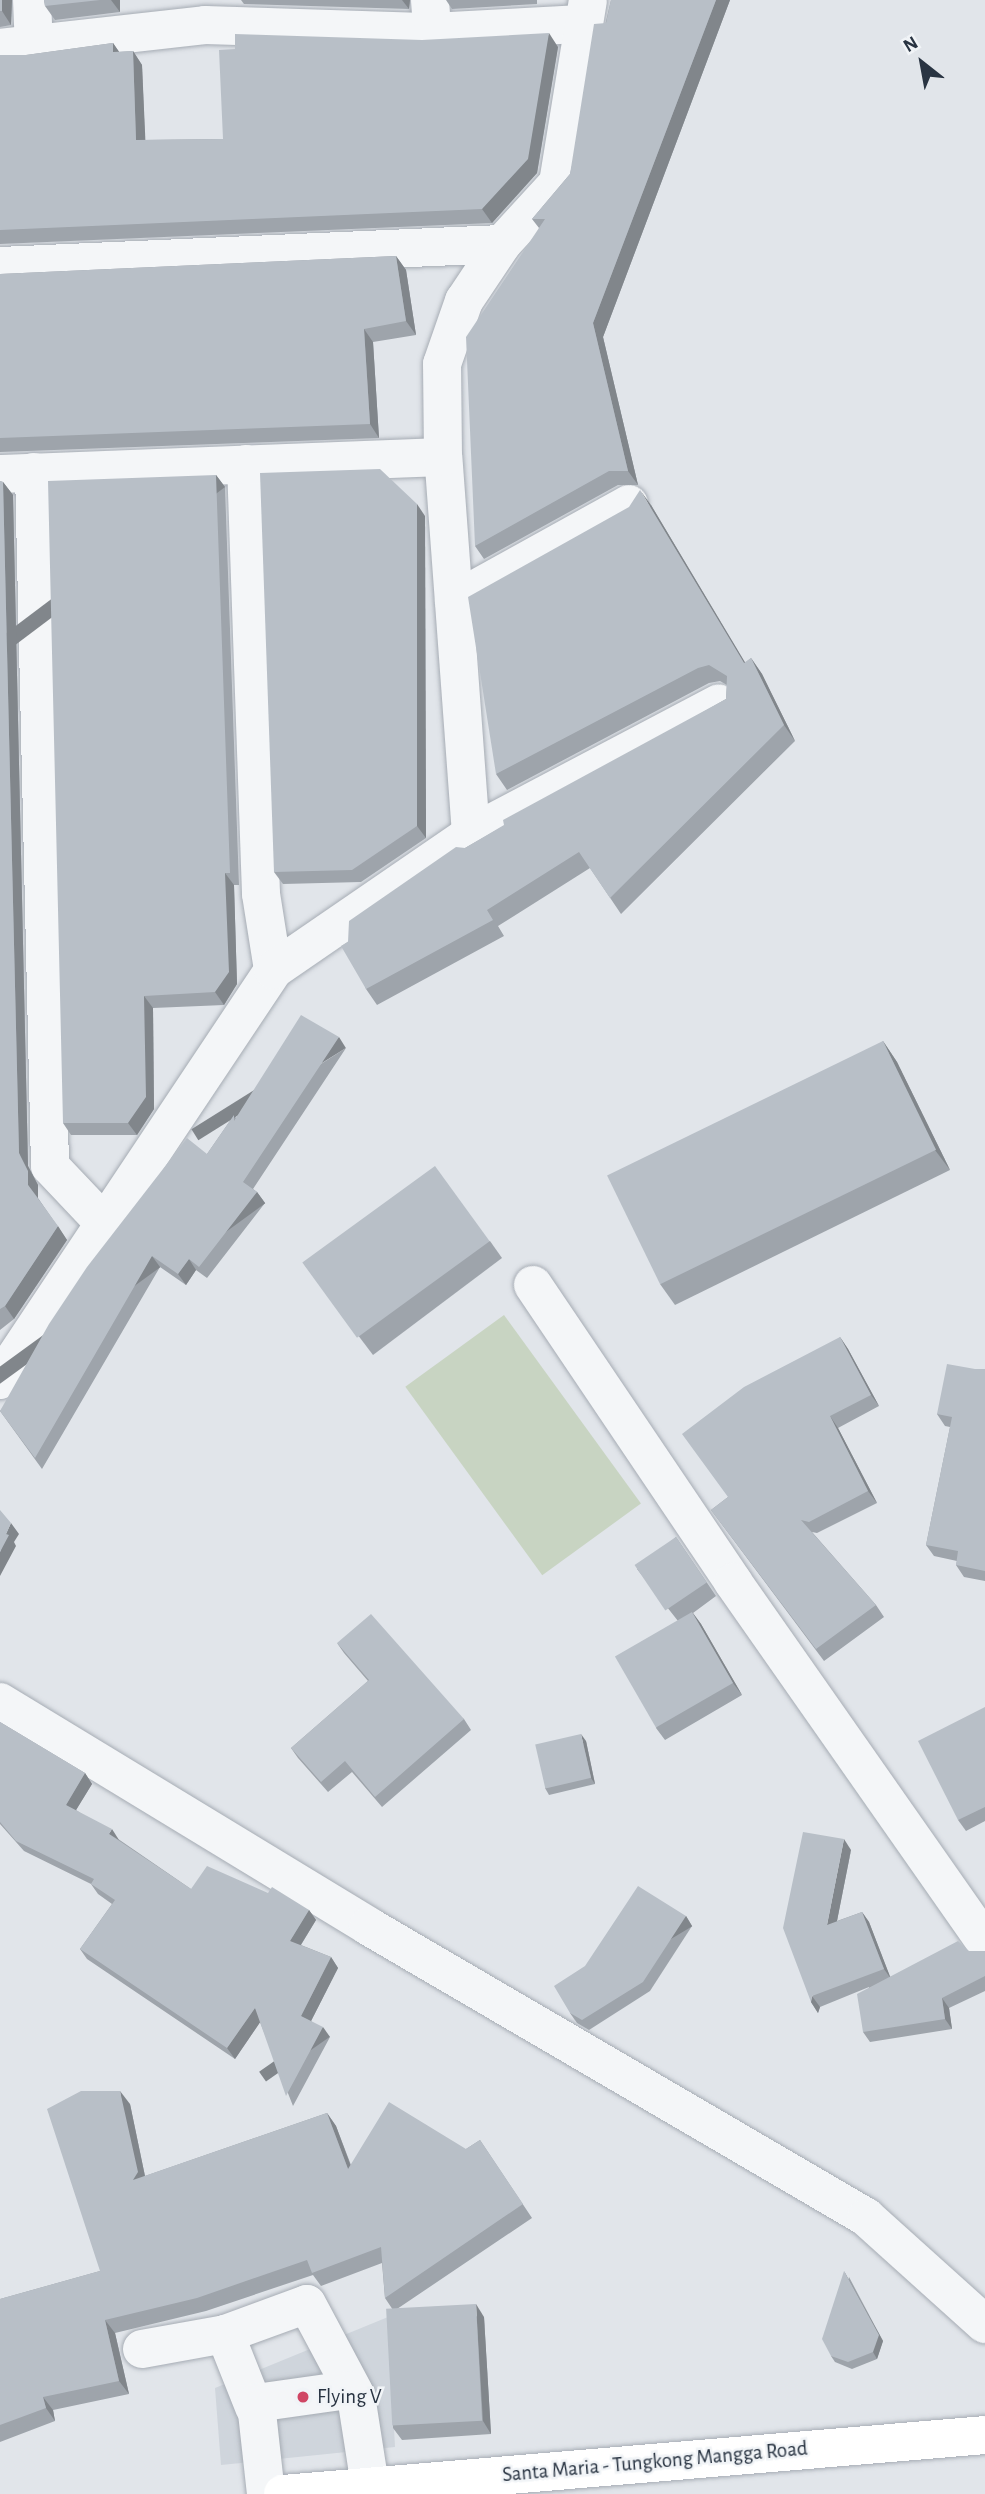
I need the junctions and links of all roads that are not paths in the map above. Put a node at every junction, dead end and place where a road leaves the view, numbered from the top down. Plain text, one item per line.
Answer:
1 (32, 0) edge
2 (585, 12) edge
3 (205, 13) edge
4 (431, 16) edge
5 (17, 48) edge
6 (502, 244) junction
7 (0, 266) edge
8 (443, 457) junction
9 (246, 464) junction
10 (17, 473) edge
11 (629, 503) edge
12 (454, 600) junction
13 (719, 703) edge
14 (471, 834) junction
15 (273, 970) junction
16 (104, 1223) junction
17 (533, 1284) dead end
18 (0, 1380) edge
19 (0, 1702) edge
20 (985, 1942) edge
21 (985, 2324) edge
22 (225, 2334) junction
23 (142, 2349) dead end
24 (354, 2392) junction
25 (254, 2407) junction
26 (985, 2435) edge
27 (370, 2485) junction
28 (266, 2494) edge
29 (283, 2494) edge

1 - 5 street
2 - 4 street
2 - 6 street
3 - 4 street
3 - 5 street
6 - 7 street
6 - 8 street
8 - 9 street
8 - 12 street
9 - 10 street
9 - 15 street
10 - 16 street
11 - 12 street
12 - 14 street
13 - 14 street
14 - 15 street
15 - 16 street
16 - 18 street
17 - 20 street
19 - 21 street
22 - 23 street
22 - 24 street
22 - 25 street
24 - 25 street
24 - 27 street
25 - 28 street
26 - 27 main road, Santa Maria - Tungkong Mangga Road
27 - 29 main road, Santa Maria - Tungkong Mangga Road

